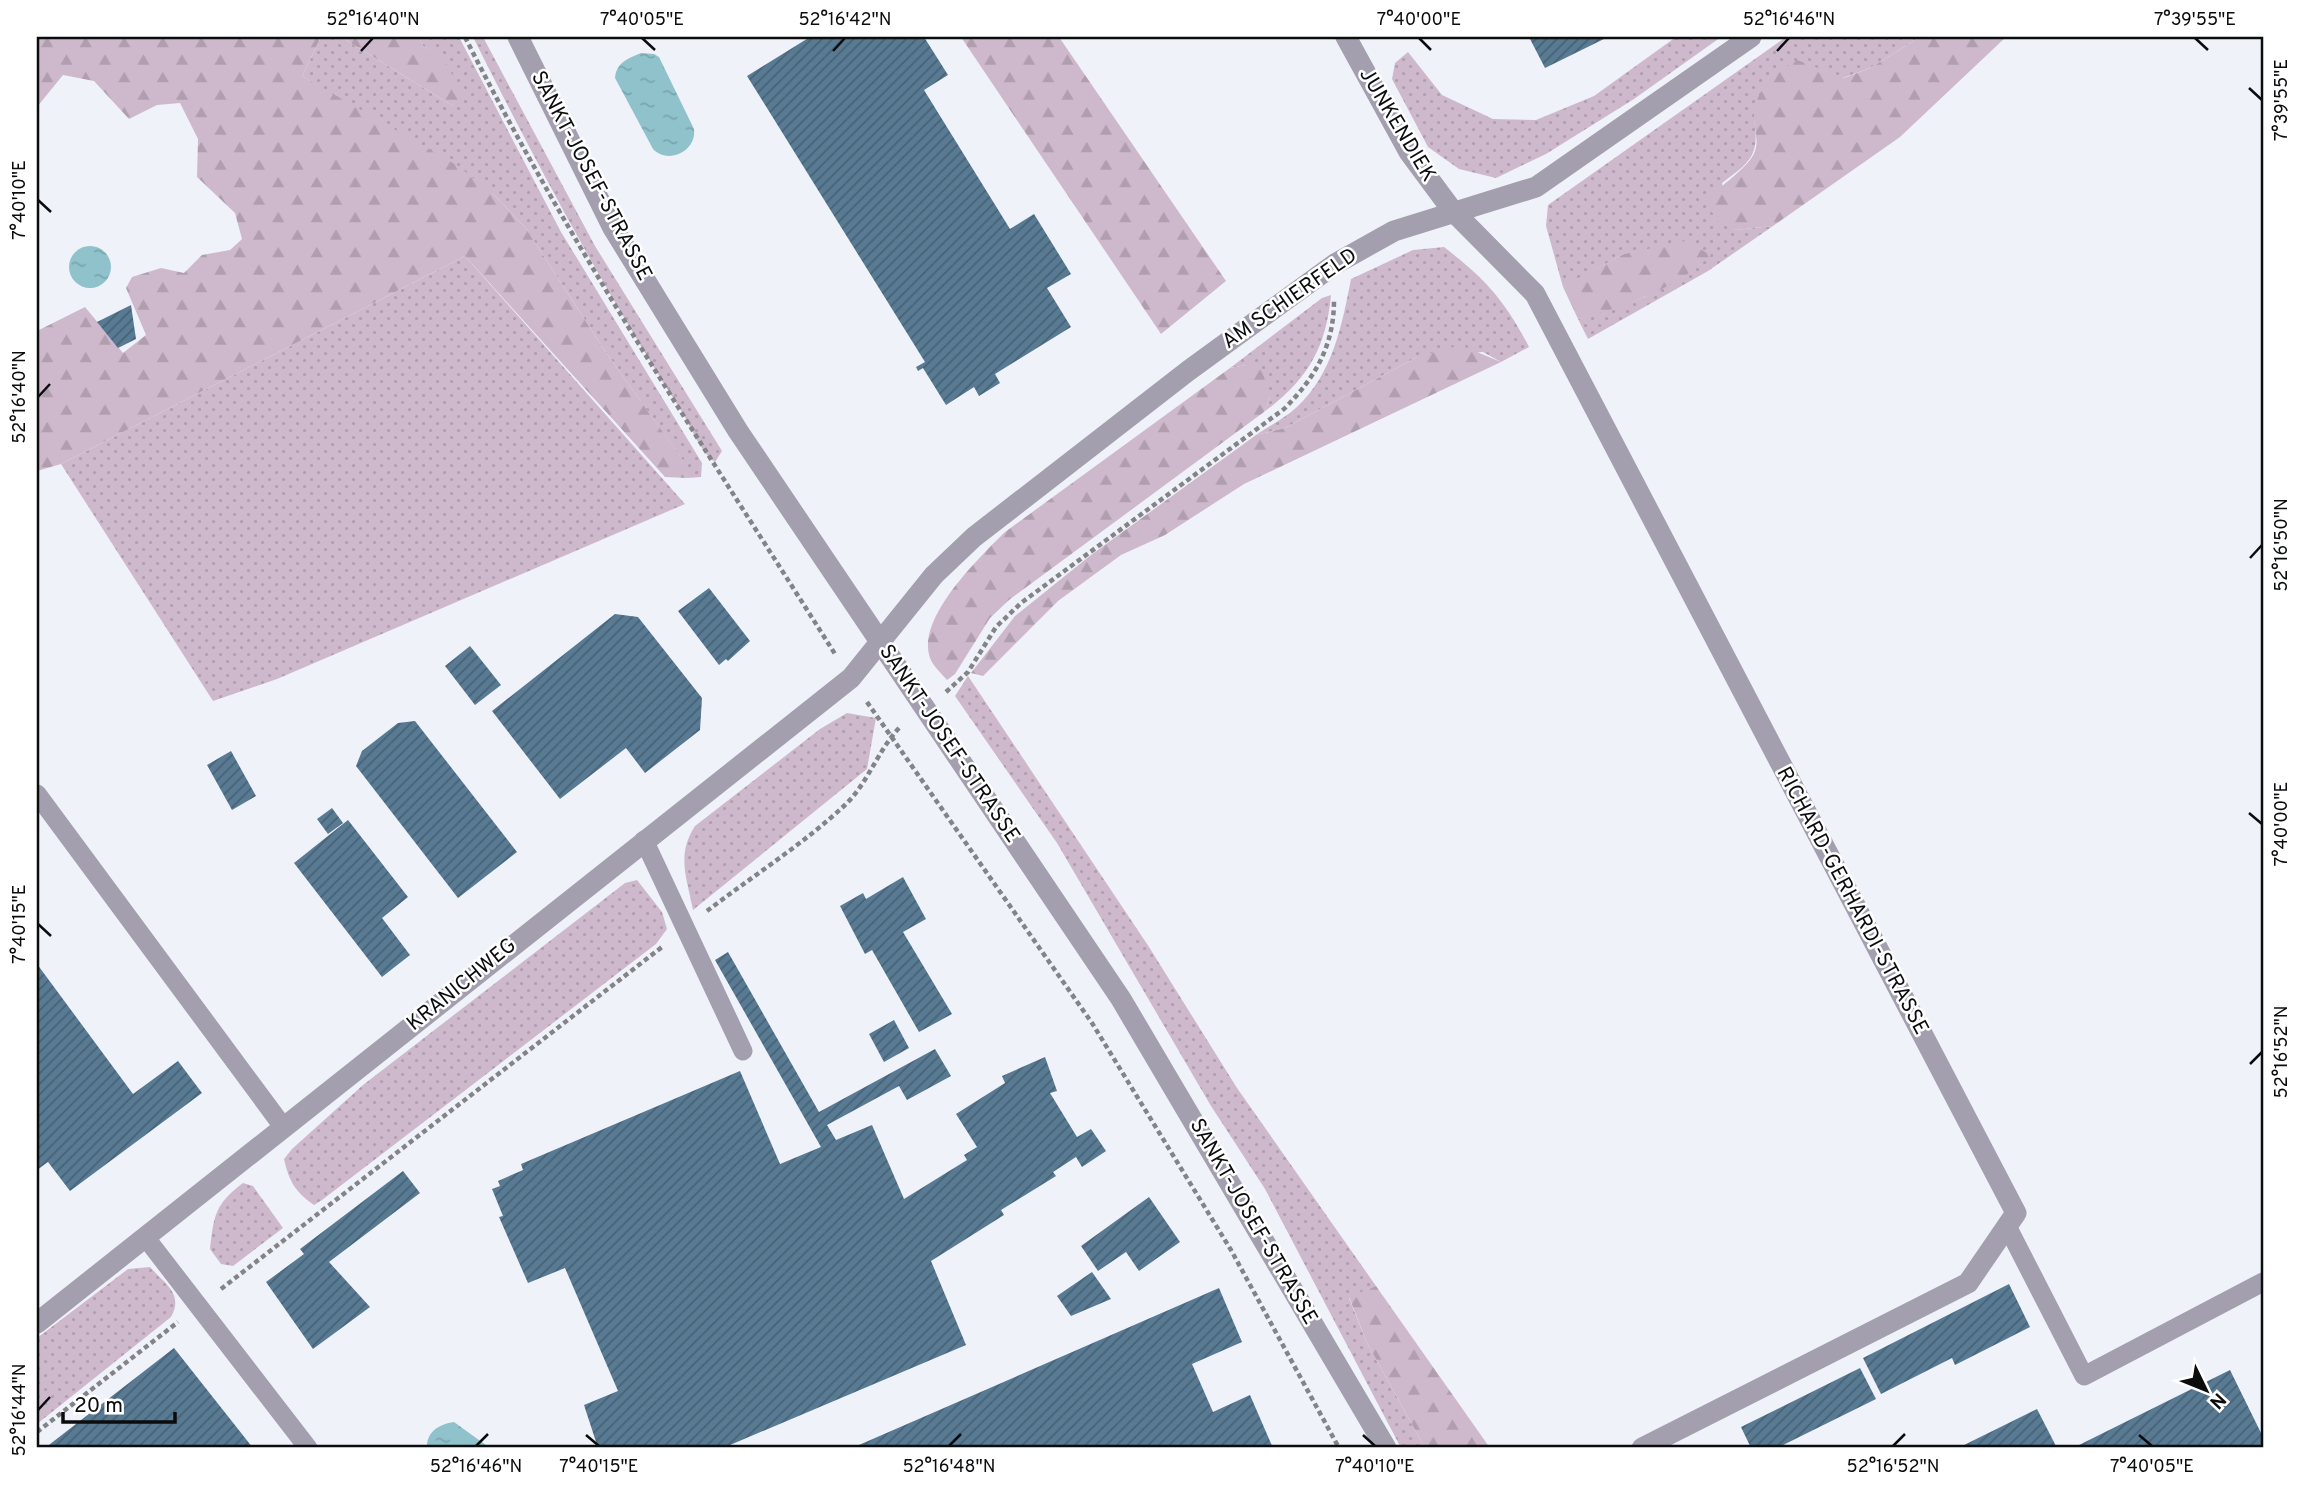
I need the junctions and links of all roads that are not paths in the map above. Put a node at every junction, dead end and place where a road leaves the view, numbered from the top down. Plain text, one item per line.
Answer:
1 (518, 37) edge
2 (1346, 37) edge
3 (1751, 37) edge
4 (1452, 210) junction
5 (881, 643) junction
6 (37, 794) edge
7 (644, 840) junction
8 (743, 1051) dead end
9 (284, 1128) junction
10 (2007, 1226) junction
11 (146, 1238) junction
12 (2263, 1282) edge
13 (37, 1323) edge
14 (308, 1448) edge
15 (1385, 1448) edge
16 (1642, 1448) edge

1 - 5 street, SANKT-JOSEF-STRASSE
2 - 4 street, JUNKENDIEK
3 - 4 street, AM SCHIERFELD
4 - 5 street, AM SCHIERFELD
4 - 10 street, RICHARD-GERHARDI-STRASSE
5 - 7 street, KRANICHWEG
5 - 15 street, SANKT-JOSEF-STRASSE
6 - 9 lane
7 - 8 lane
7 - 9 street, KRANICHWEG
9 - 11 street, KRANICHWEG
10 - 12 lane
10 - 16 street
11 - 13 street, KRANICHWEG
11 - 14 lane

